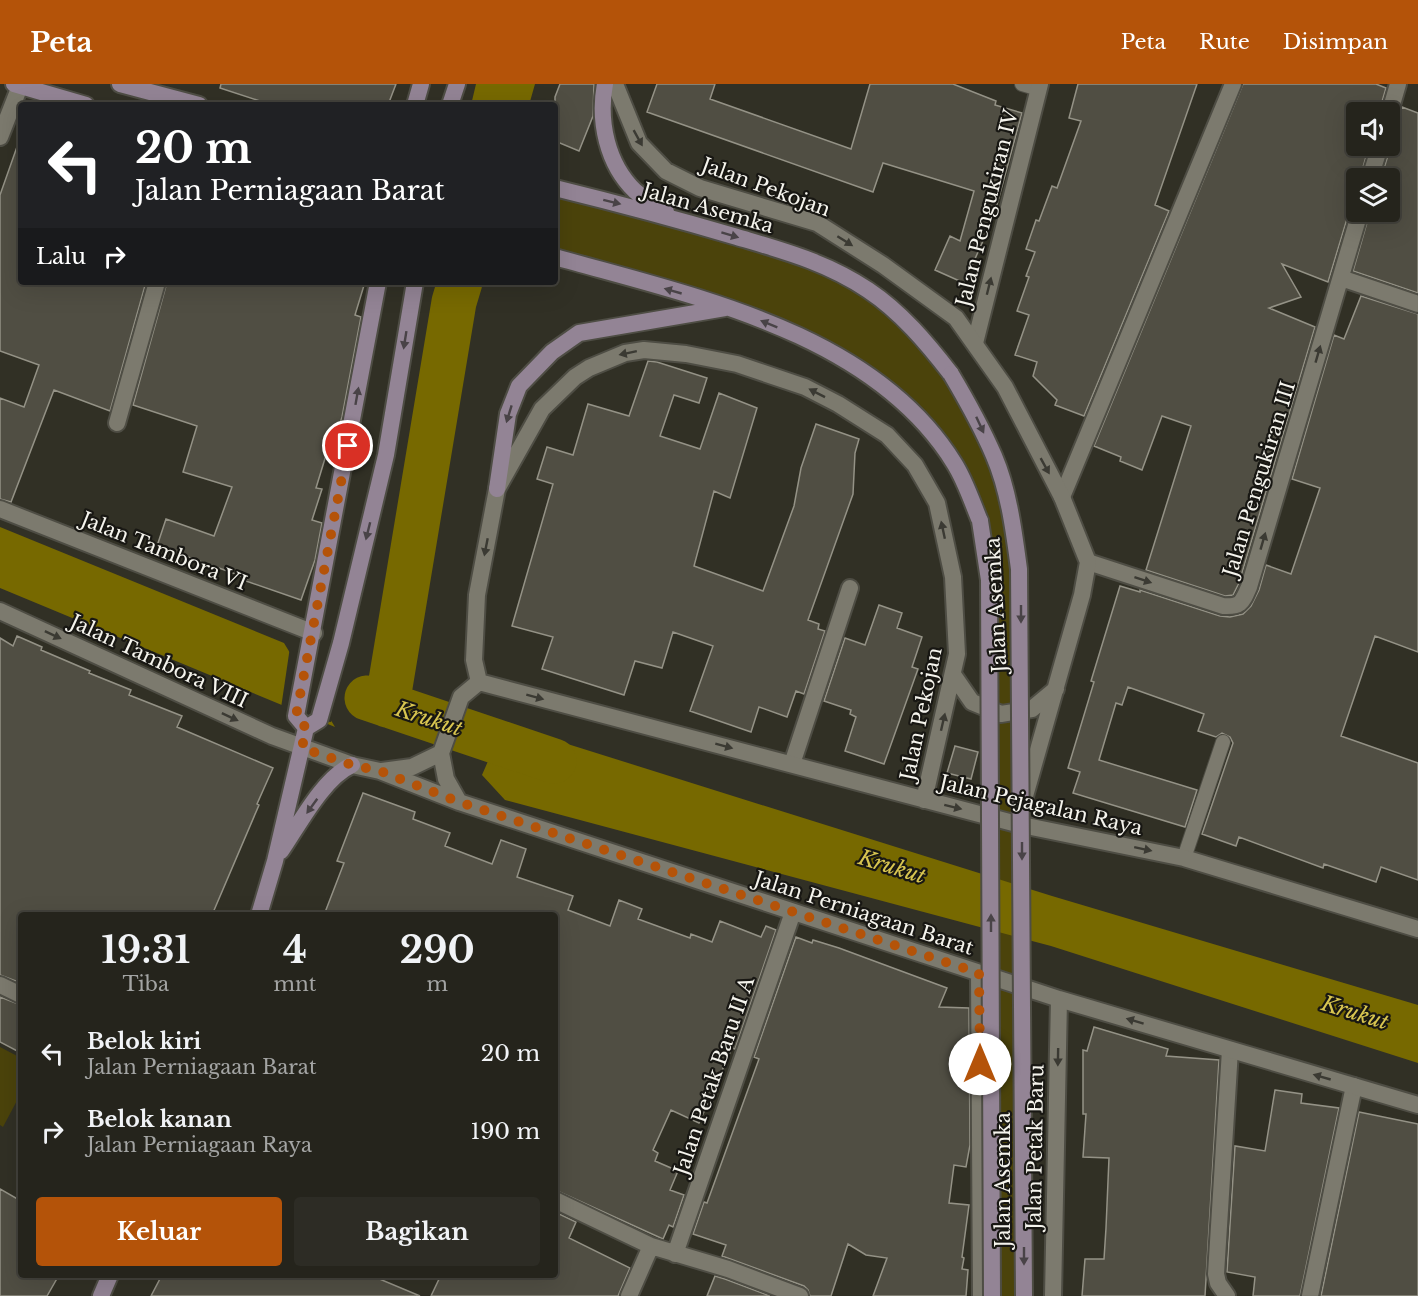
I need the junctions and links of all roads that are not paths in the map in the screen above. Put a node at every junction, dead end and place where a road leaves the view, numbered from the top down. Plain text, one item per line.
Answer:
1 (120, 84) edge
2 (421, 84) edge
3 (457, 84) edge
4 (605, 84) edge
5 (615, 84) edge
6 (1022, 84) edge
7 (1233, 84) edge
8 (1398, 84) edge
9 (17, 85) edge
10 (1040, 87) edge
11 (155, 89) edge
12 (76, 102) edge
13 (191, 102) edge
14 (416, 102) edge
15 (451, 102) edge
16 (1393, 102) edge
17 (0, 137) edge
18 (558, 189) edge
19 (674, 218) junction
20 (1357, 222) edge
21 (558, 258) edge
22 (1341, 278) junction
23 (156, 285) edge
24 (377, 285) edge
25 (414, 285) edge
26 (1418, 304) edge
27 (729, 307) junction
28 (975, 343) junction
29 (117, 423) dead end
30 (497, 489) junction
31 (1062, 497) junction
32 (0, 509) edge
33 (1088, 562) junction
34 (850, 588) dead end
35 (0, 611) edge
36 (313, 636) junction
37 (954, 676) junction
38 (479, 682) junction
39 (1056, 689) junction
40 (307, 722) junction
41 (1223, 741) dead end
42 (302, 748) junction
43 (442, 750) junction
44 (792, 764) junction
45 (352, 765) junction
46 (380, 771) junction
47 (924, 800) junction
48 (459, 802) junction
49 (1017, 824) junction
50 (1184, 858) junction
51 (275, 861) junction
52 (260, 912) edge
53 (793, 912) junction
54 (1418, 929) edge
55 (979, 973) junction
56 (0, 985) edge
57 (18, 994) edge
58 (1059, 999) junction
59 (1230, 1050) junction
60 (1354, 1086) junction
61 (1418, 1105) edge
62 (558, 1201) edge
63 (651, 1246) junction
64 (675, 1254) junction
65 (109, 1278) edge
66 (101, 1296) edge
67 (629, 1296) edge
68 (800, 1296) edge
69 (981, 1296) edge
70 (992, 1296) edge
71 (1024, 1296) edge
72 (1053, 1296) edge
73 (1227, 1296) edge
74 (1310, 1296) edge

1 - 11 main road
2 - 14 main road
3 - 15 main road
4 - 19 main road
5 -> 28 street, Jalan Pekojan
6 - 10 lane
7 - 31 street
8 - 16 street
9 - 12 main road
9 - 17 street
28 -> 10 street, Jalan Pengukiran IV
11 - 13 main road
18 -> 19 main road, Jalan Asemka
19 -> 71 main road, Jalan Asemka, bridge
20 - 22 street, Jalan Pengukiran III
27 -> 21 main road, Jalan Asemka
22 - 26 street
33 -> 22 street, Jalan Pengukiran III
23 - 29 street
36 -> 24 main road
25 -> 40 main road
27 -> 30 main road
70 -> 27 main road, Jalan Asemka, bridge
28 -> 31 street, Jalan Pekojan
37 -> 30 street, Jalan Pekojan
30 -> 38 street, Jalan Pekojan
31 - 33 street, Jalan Pekojan
32 - 36 street, Jalan Tambora VI
33 - 39 street
34 - 44 street
35 -> 42 street, Jalan Tambora VIII
36 - 40 main road
37 - 39 street
47 -> 37 street, Jalan Pekojan
38 - 43 street
38 -> 44 street, Jalan Pejagalan Raya
39 - 49 street
40 - 42 main road
41 - 50 lane
42 - 45 street, Jalan Perniagaan Barat
42 - 51 main road
43 - 46 street
43 - 48 street
44 - 47 street, Jalan Pejagalan Raya
45 - 46 street, Jalan Perniagaan Barat
45 -> 51 main road
46 - 48 street, Jalan Perniagaan Barat
47 -> 49 street, Jalan Pejagalan Raya
48 - 53 street, Jalan Perniagaan Barat
49 -> 50 street, Jalan Pejagalan Raya
50 - 54 street, Jalan Pejagalan Raya
51 - 52 main road
53 - 55 street, Jalan Perniagaan Barat
53 - 64 street, Jalan Petak Baru II A
55 - 58 street, Jalan Perniagaan Barat
55 - 69 street
56 - 57 street
59 -> 58 street, Jalan Perniagaan Barat
58 -> 72 street, Jalan Petak Baru
60 -> 59 street, Jalan Perniagaan Barat
59 - 73 street
60 - 61 street, Jalan Perniagaan Barat
60 - 74 street
62 - 63 street
63 - 64 street
63 - 67 street
64 - 68 street
65 - 66 main road

